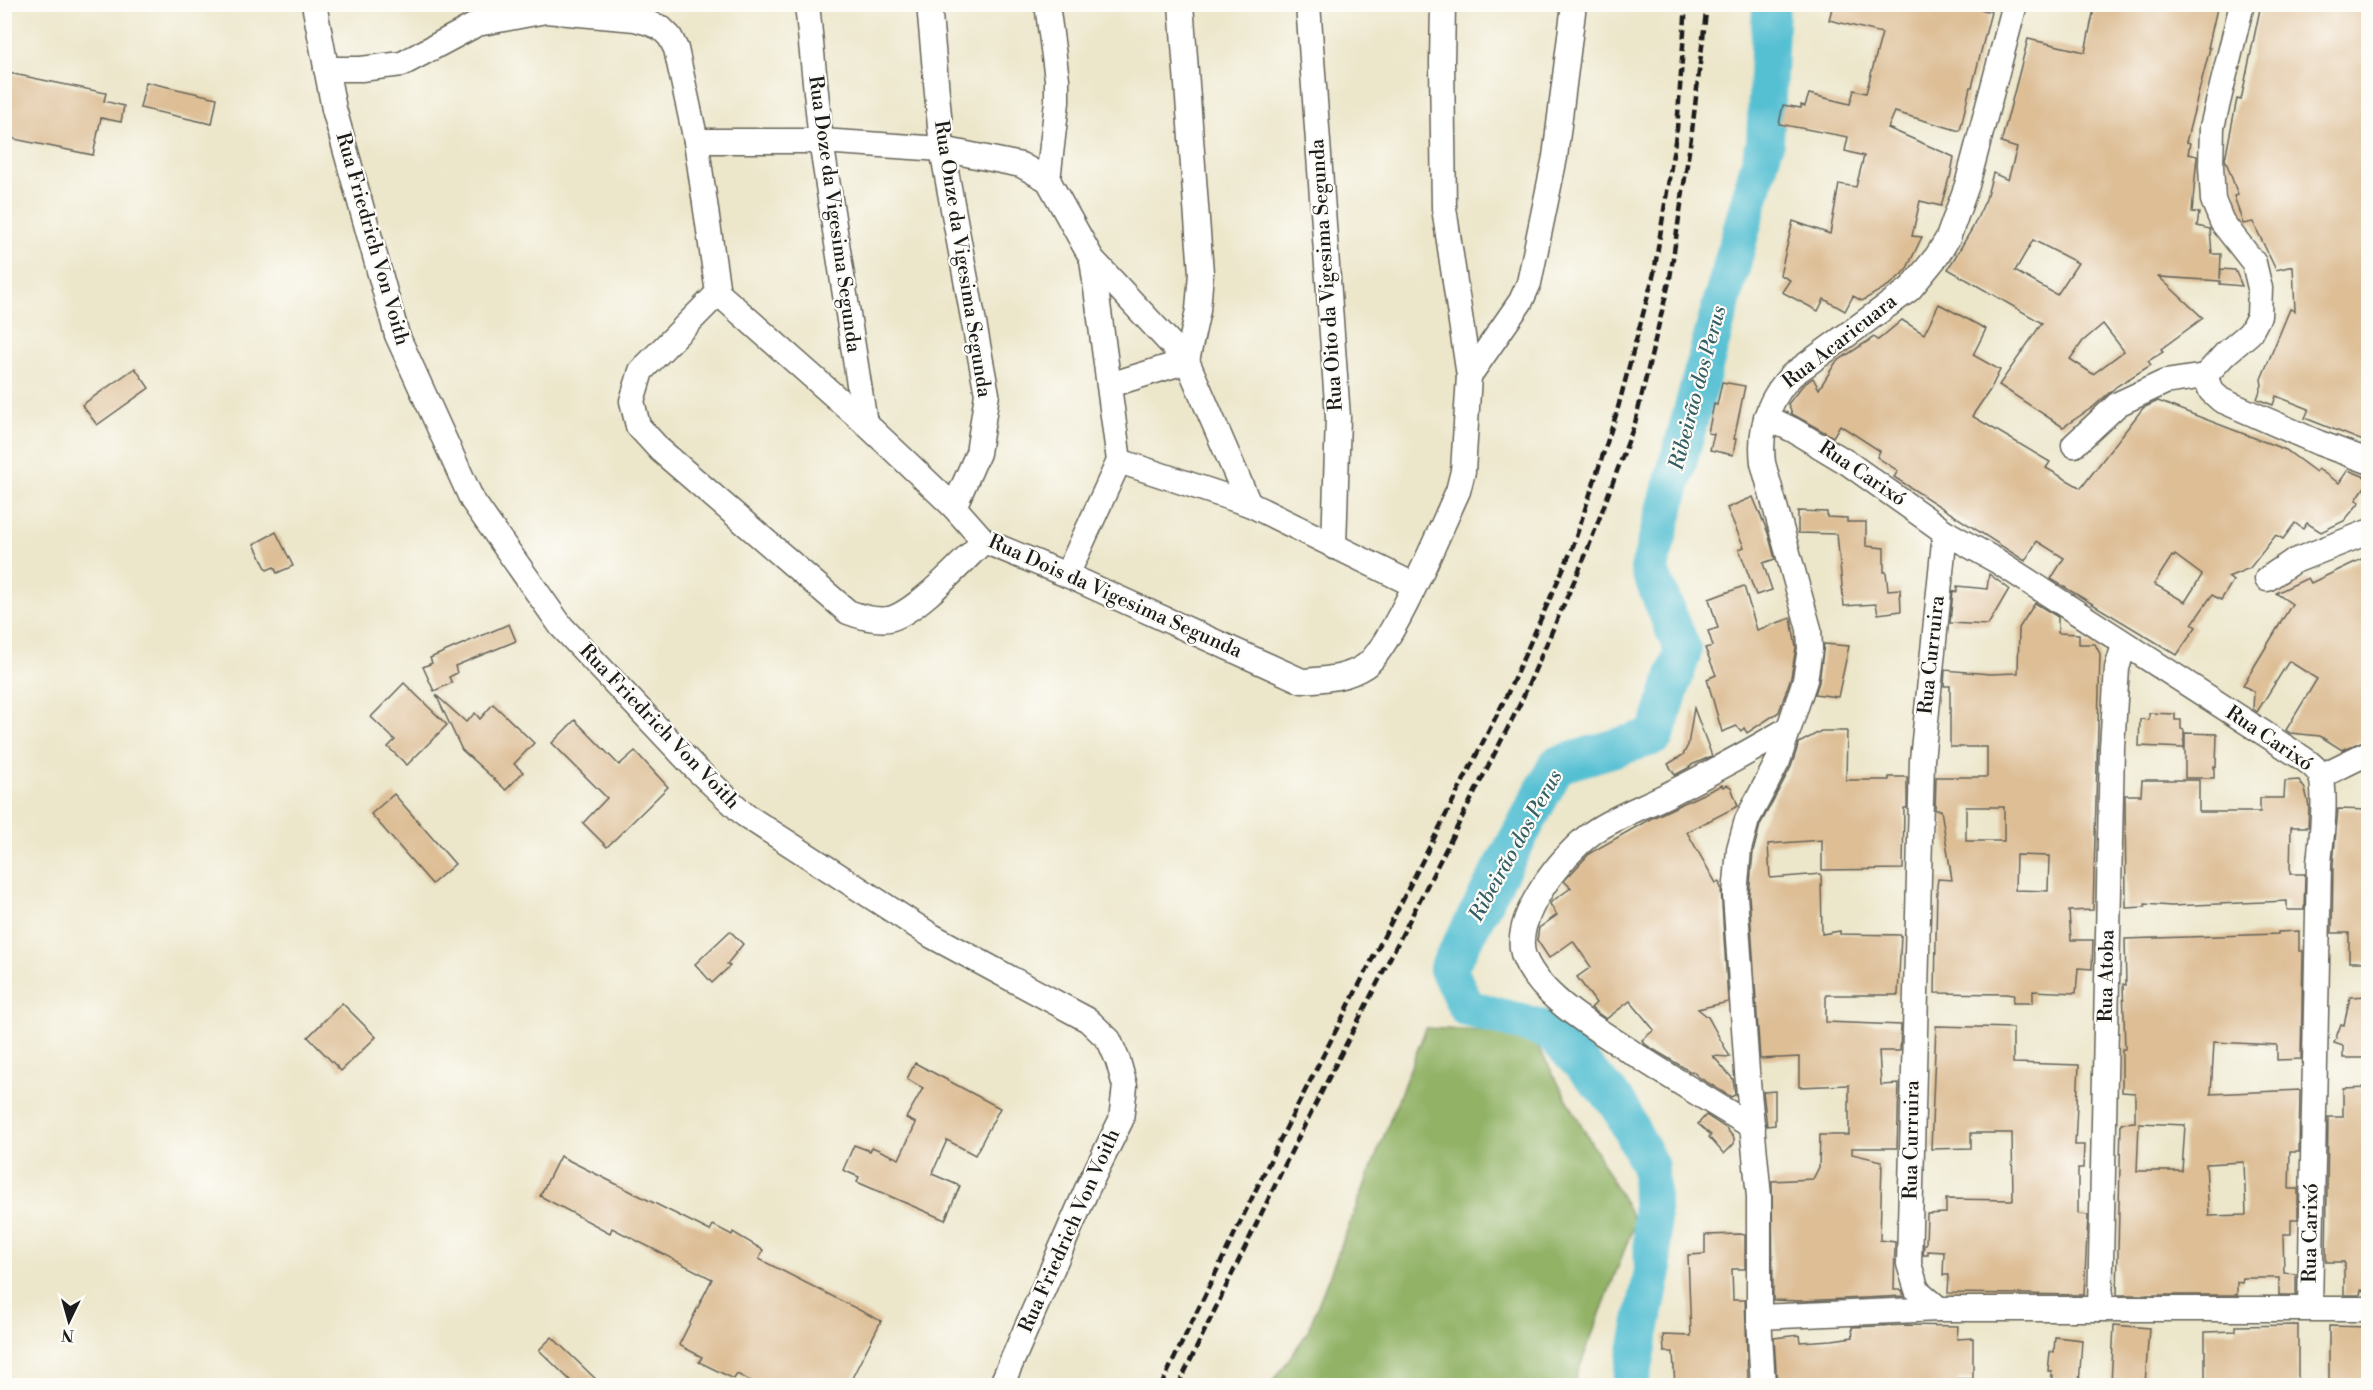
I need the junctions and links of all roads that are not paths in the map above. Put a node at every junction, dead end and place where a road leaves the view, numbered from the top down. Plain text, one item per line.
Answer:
1 (314, 4) edge
2 (807, 4) edge
3 (930, 4) edge
4 (1047, 4) edge
5 (1181, 4) edge
6 (1308, 4) edge
7 (1443, 4) edge
8 (1574, 4) edge
9 (2015, 4) edge
10 (2242, 4) edge
11 (326, 69) junction
12 (696, 141) junction
13 (821, 141) junction
14 (942, 148) junction
15 (1048, 180) junction
16 (1092, 259) junction
17 (718, 293) junction
18 (1187, 361) junction
19 (1469, 376) junction
20 (2205, 376) junction
21 (1110, 384) junction
22 (1766, 417) junction
23 (865, 423) junction
24 (2074, 445) dead end
25 (1119, 461) junction
26 (2368, 461) edge
27 (1249, 504) junction
28 (954, 507) junction
29 (1945, 532) junction
30 (2368, 532) edge
31 (984, 541) junction
32 (1334, 546) junction
33 (1067, 575) junction
34 (2267, 579) dead end
35 (1414, 585) junction
36 (2124, 645) junction
37 (1788, 729) junction
38 (2368, 753) edge
39 (2321, 776) junction
40 (1752, 1127) junction
41 (2310, 1308) junction
42 (1939, 1309) junction
43 (2100, 1309) junction
44 (2368, 1309) edge
45 (1759, 1317) junction
46 (1001, 1386) edge
47 (1763, 1386) edge

1 - 11 street, Rua Friedrich Von Voith
2 - 13 street, Rua Doze da Vigesima Segunda
3 - 14 street, Rua Onze da Vigesima Segunda
4 - 15 street
5 - 18 street
6 - 32 street, Rua Oito da Vigesima Segunda
7 - 19 street, Rua Dois da Vigesima Segunda
8 - 19 street
9 - 22 street, Rua Acaricuara
10 - 20 street
11 - 12 street
11 - 46 street, Rua Friedrich Von Voith
12 - 13 street
12 - 17 street
13 - 14 street
13 - 23 street, Rua Doze da Vigesima Segunda
14 - 15 street
14 - 28 street, Rua Onze da Vigesima Segunda
15 - 16 street
16 - 18 street
16 - 21 street
17 - 23 street, Rua Dois da Vigesima Segunda
17 - 31 street
18 - 21 street
18 - 27 street
19 - 35 street, Rua Dois da Vigesima Segunda
20 - 24 street
20 - 26 street
21 - 25 street
22 - 29 street, Rua Carixó
22 - 37 street, Rua Acaricuara
23 - 28 street, Rua Dois da Vigesima Segunda
25 - 27 street
25 - 33 street
27 - 32 street
28 - 31 street, Rua Dois da Vigesima Segunda
29 - 36 street, Rua Carixó
29 - 42 street, Rua Curruira
30 - 34 street
31 - 33 street, Rua Dois da Vigesima Segunda
32 - 35 street
33 - 35 street, Rua Dois da Vigesima Segunda
36 - 39 street, Rua Carixó
36 - 43 street, Rua Atoba
37 - 40 street, Rua Acaricuara
37 - 40 street
38 - 39 street
39 - 41 street, Rua Carixó
40 - 45 street, Rua Acaricuara
41 - 43 street
41 - 44 street
42 - 43 street
42 - 45 street
45 - 47 street, Rua Acaricuara

